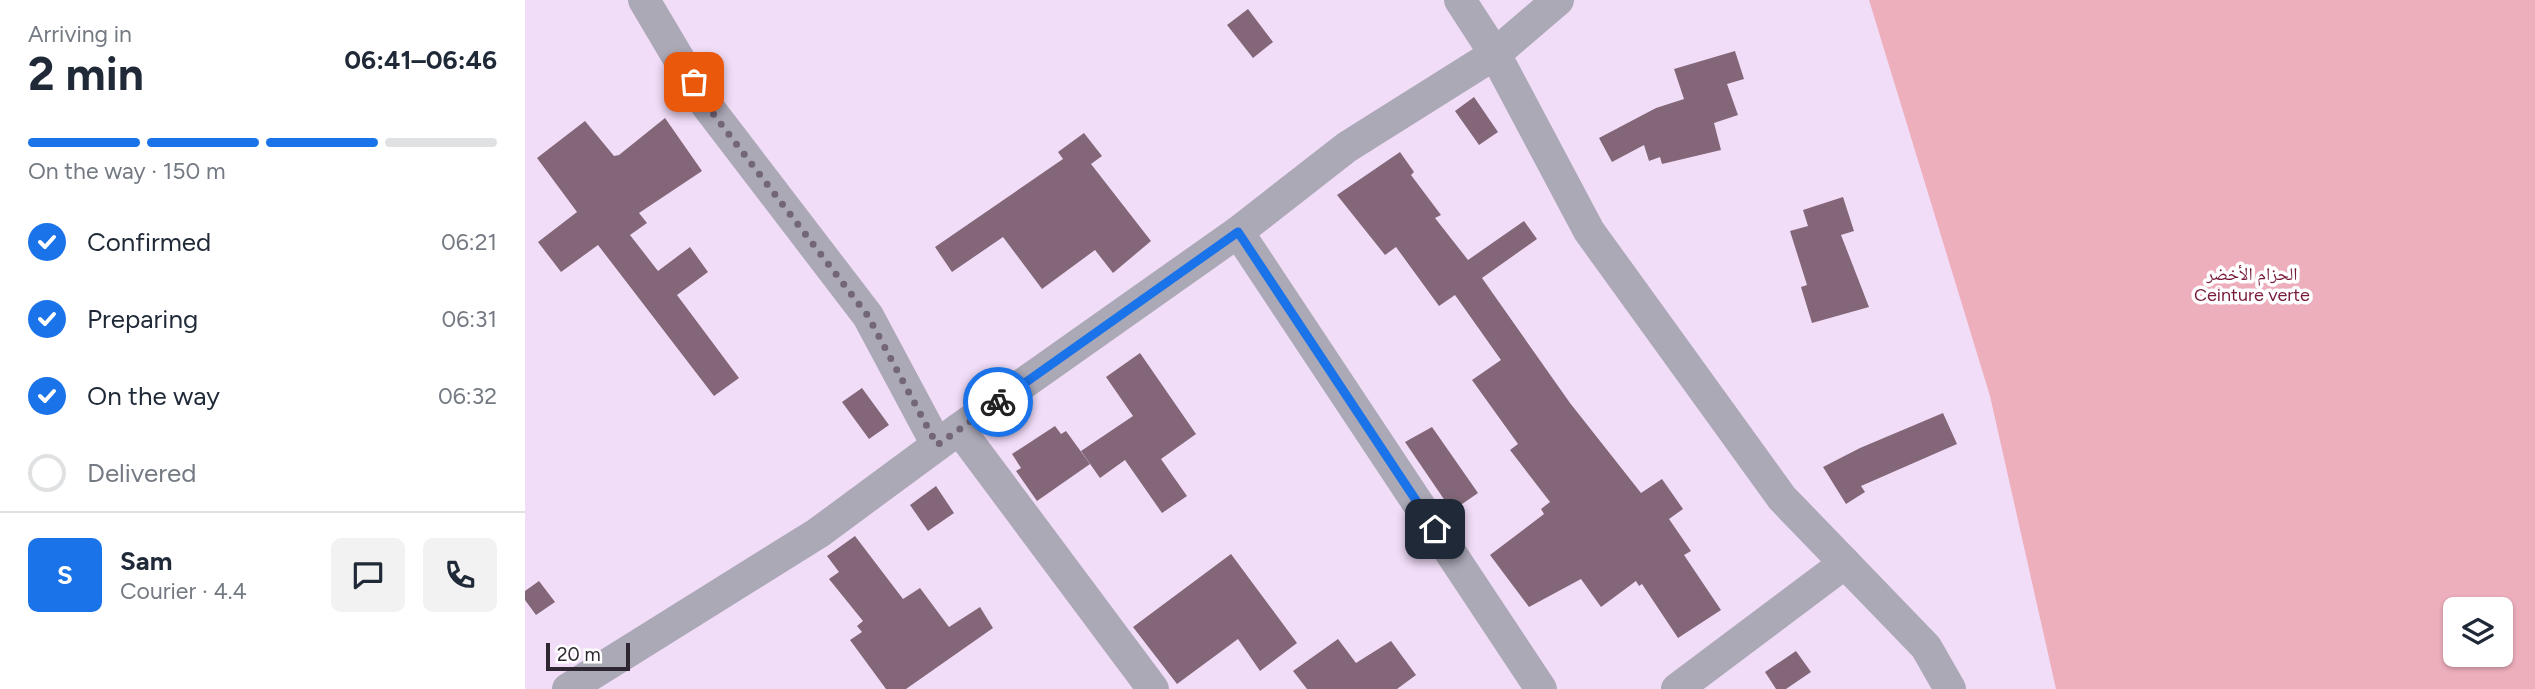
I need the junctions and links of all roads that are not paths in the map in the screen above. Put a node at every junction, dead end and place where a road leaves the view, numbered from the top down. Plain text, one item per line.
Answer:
1 (644, 0) edge
2 (1460, 0) edge
3 (1558, 0) edge
4 (1495, 54) junction
5 (1238, 232) junction
6 (948, 437) junction
7 (1845, 563) junction
8 (568, 689) edge
9 (1153, 689) edge
10 (1541, 689) edge
11 (1677, 689) edge
12 (1950, 689) edge

1 - 6 street
2 - 4 street
3 - 4 street
4 - 5 street
4 - 7 street
5 - 6 street
5 - 10 street
6 - 8 street
6 - 9 street
7 - 11 street
7 - 12 street

